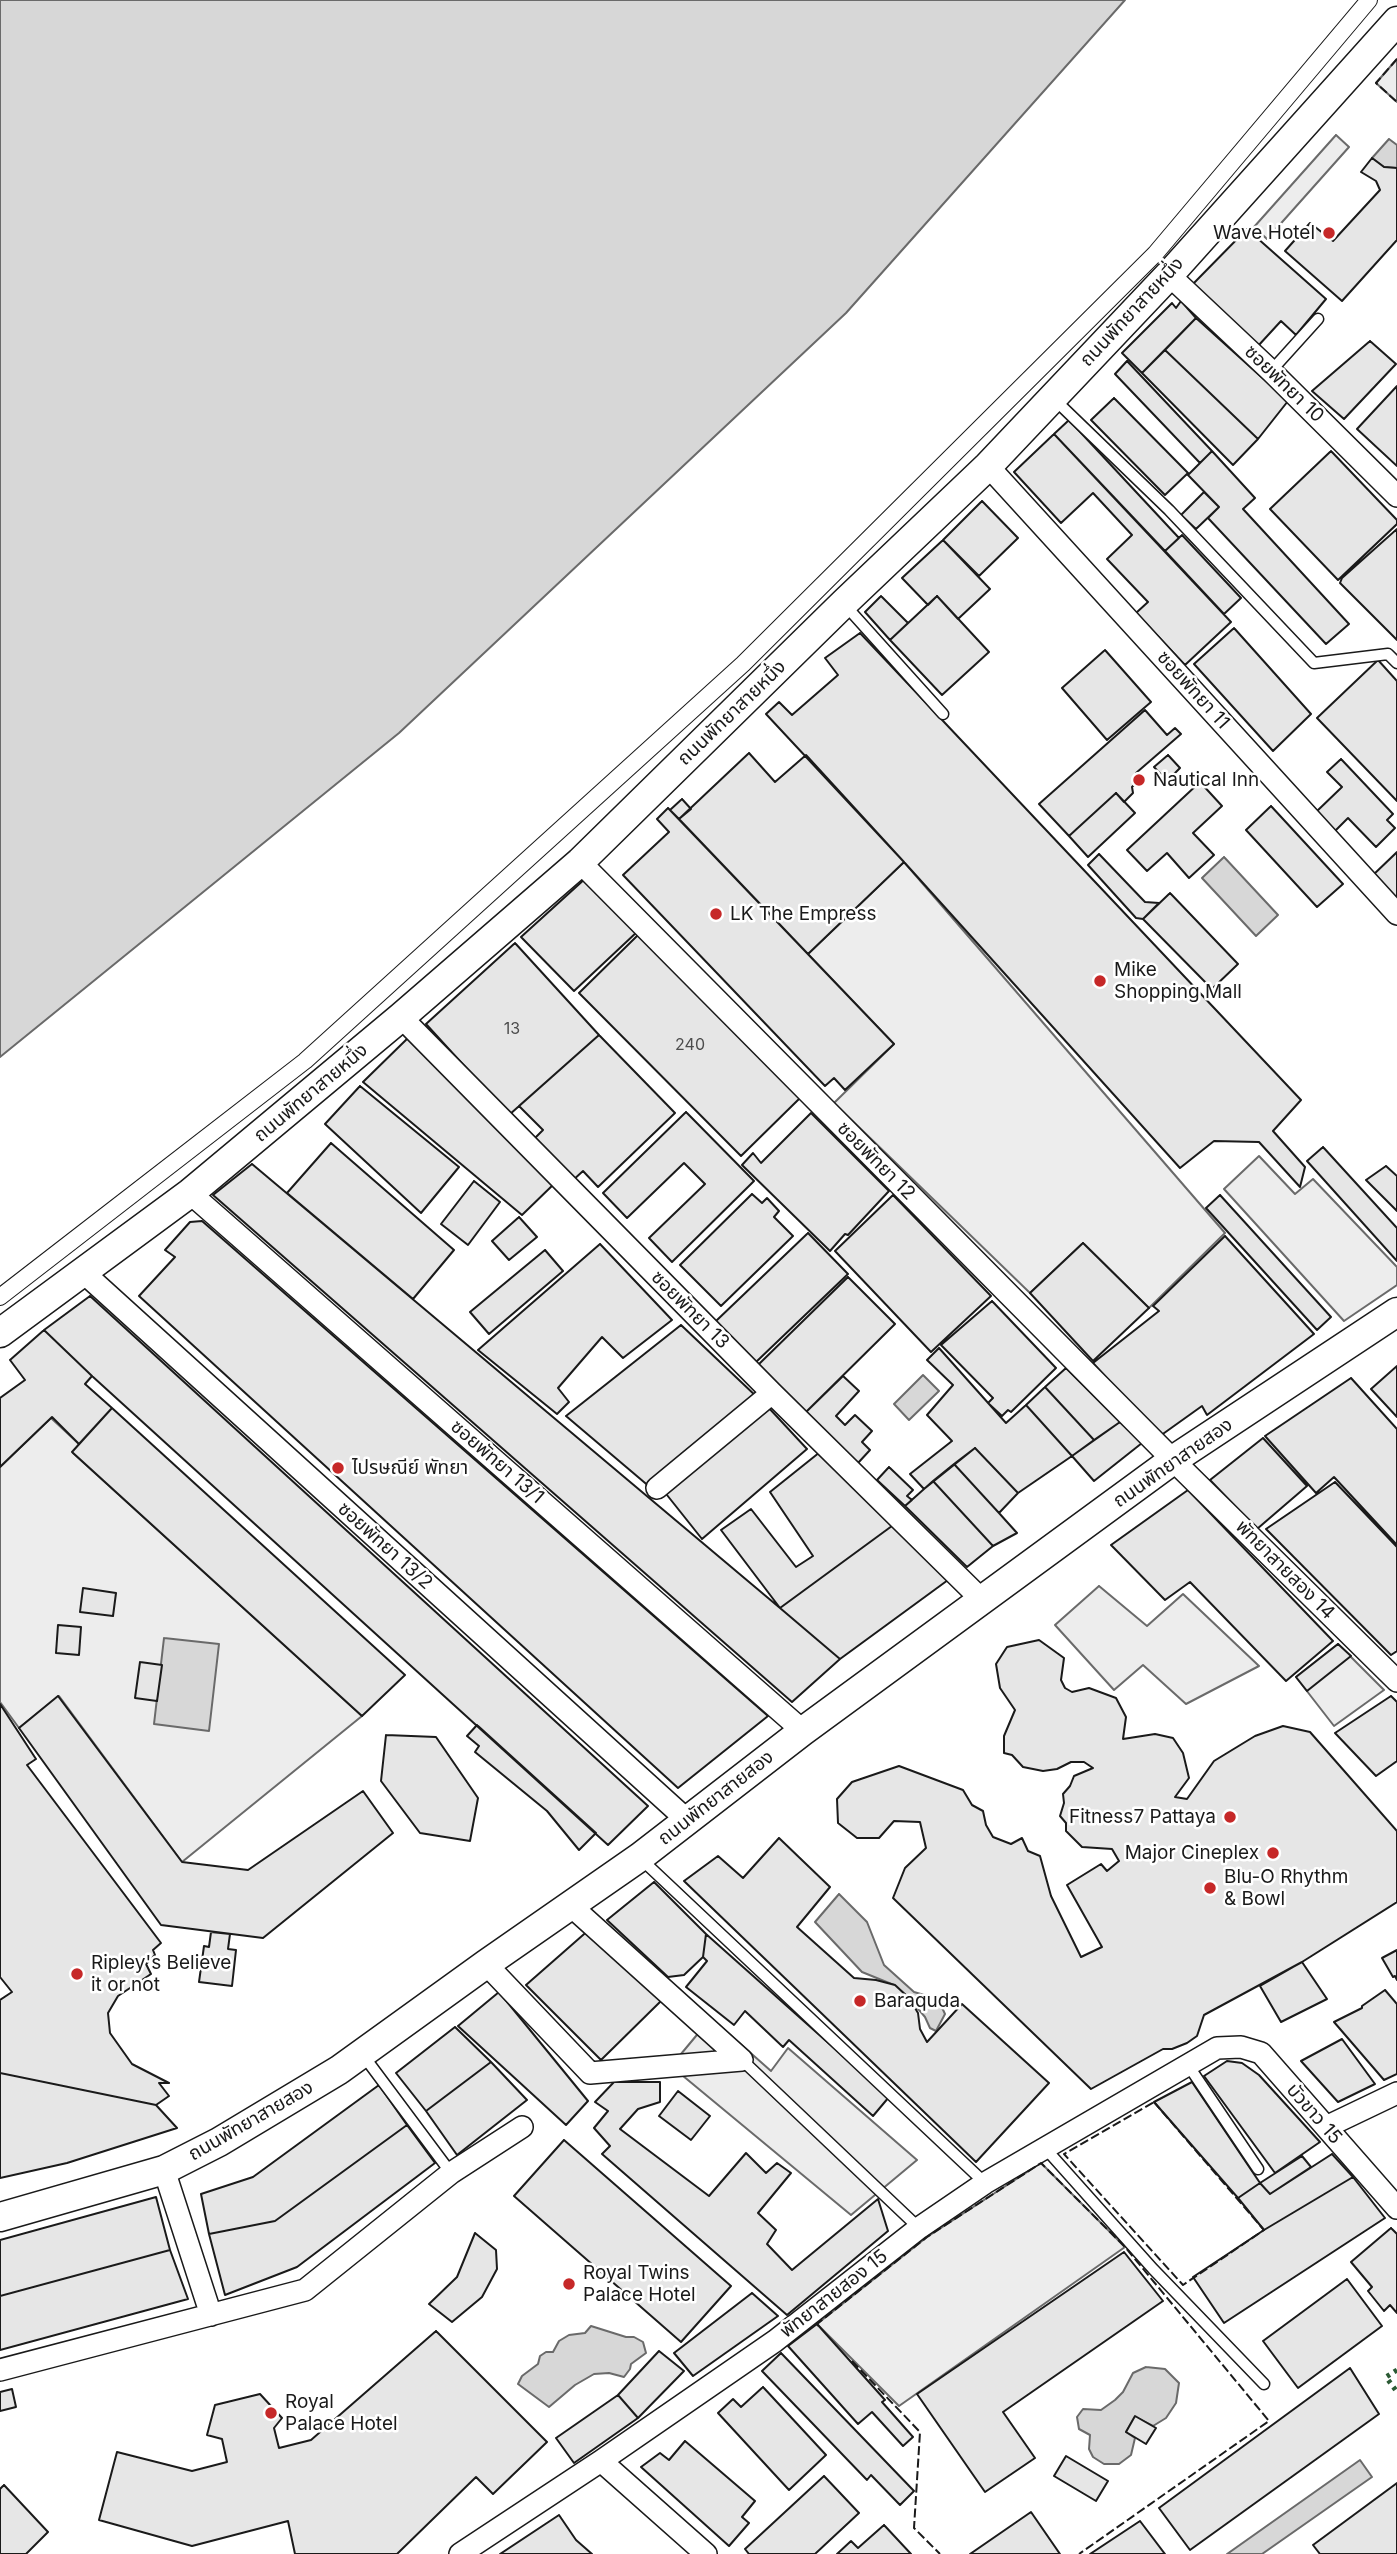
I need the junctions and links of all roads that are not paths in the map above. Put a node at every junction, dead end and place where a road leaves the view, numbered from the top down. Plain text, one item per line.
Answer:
1 (1369, 0) edge
2 (1397, 22) edge
3 (1169, 275) junction
4 (1318, 319) dead end
5 (1271, 371) junction
6 (1052, 397) junction
7 (988, 466) junction
8 (1397, 496) edge
9 (844, 603) junction
10 (1397, 663) edge
11 (943, 714) dead end
12 (580, 862) junction
13 (1397, 914) edge
14 (401, 1017) junction
15 (190, 1193) junction
16 (83, 1272) junction
17 (0, 1297) edge
18 (1397, 1312) edge
19 (0, 1333) edge
20 (772, 1393) junction
21 (1173, 1460) junction
22 (657, 1488) dead end
23 (982, 1600) junction
24 (1397, 1681) edge
25 (803, 1731) junction
26 (687, 1821) junction
27 (640, 1857) junction
28 (570, 1905) junction
29 (486, 1964) junction
30 (1217, 2049) joint
31 (363, 2055) junction
32 (742, 2060) junction
33 (1188, 2065) junction
34 (1397, 2093) edge
35 (522, 2126) dead end
36 (1326, 2127) junction
37 (1045, 2148) junction
38 (1258, 2169) dead end
39 (164, 2170) junction
40 (451, 2173) junction
41 (985, 2183) junction
42 (1397, 2208) edge
43 (0, 2217) edge
44 (919, 2228) junction
45 (211, 2315) junction
46 (0, 2370) edge
47 (1264, 2384) dead end
48 (601, 2461) junction
49 (460, 2554) edge
50 (706, 2554) edge

1 - 17 street
2 - 3 main road, ถนนพัทยาสายหนึ่ง
3 - 5 street, ซอยพัทยา 10
3 - 6 main road, ถนนพัทยาสายหนึ่ง
4 - 5 lane
5 - 8 street, ซอยพัทยา 10
6 - 7 main road, ถนนพัทยาสายหนึ่ง
6 - 10 lane
7 - 9 main road, ถนนพัทยาสายหนึ่ง
7 - 13 street, ซอยพัทยา 11
9 - 11 lane
9 - 12 main road, ถนนพัทยาสายหนึ่ง
12 - 14 main road, ถนนพัทยาสายหนึ่ง
12 - 21 street, ซอยพัทยา 12
14 - 15 main road, ถนนพัทยาสายหนึ่ง
14 - 20 street, ซอยพัทยา 13
15 - 16 main road, ถนนพัทยาสายหนึ่ง
15 - 25 street, ซอยพัทยา 13/1
16 - 19 main road, ถนนพัทยาสายหนึ่ง
16 - 26 street, ซอยพัทยา 13/2
18 - 21 main road, ถนนพัทยาสายสอง
20 - 22 street
20 - 23 street, ซอยพัทยา 13
21 - 23 main road, ถนนพัทยาสายสอง
21 - 24 street, พัทยาสายสอง 14
23 - 25 main road, ถนนพัทยาสายสอง
25 - 26 main road, ถนนพัทยาสายสอง
26 - 27 main road, ถนนพัทยาสายสอง
27 - 28 main road, ถนนพัทยาสายสอง
27 - 41 lane
28 - 29 main road, ถนนพัทยาสายสอง
28 - 32 street
29 - 31 main road, ถนนพัทยาสายสอง
29 - 32 street
30 - 33 street, พัทยาสายสอง 15
30 - 36 street, บัวขาว 15
31 - 39 main road, ถนนพัทยาสายสอง
31 - 40 lane
32 - 44 lane
33 - 37 street, พัทยาสายสอง 15
33 - 38 lane
34 - 36 street
35 - 40 street
36 - 42 street, บัวขาว 15
37 - 41 street, พัทยาสายสอง 15
37 - 47 lane
39 - 43 main road, ถนนพัทยาสายสอง
39 - 45 street
40 - 45 street
41 - 44 street, พัทยาสายสอง 15
44 - 48 street, พัทยาสายสอง 15
45 - 46 street
48 - 49 street, พัทยาสายสอง 15
48 - 50 street

